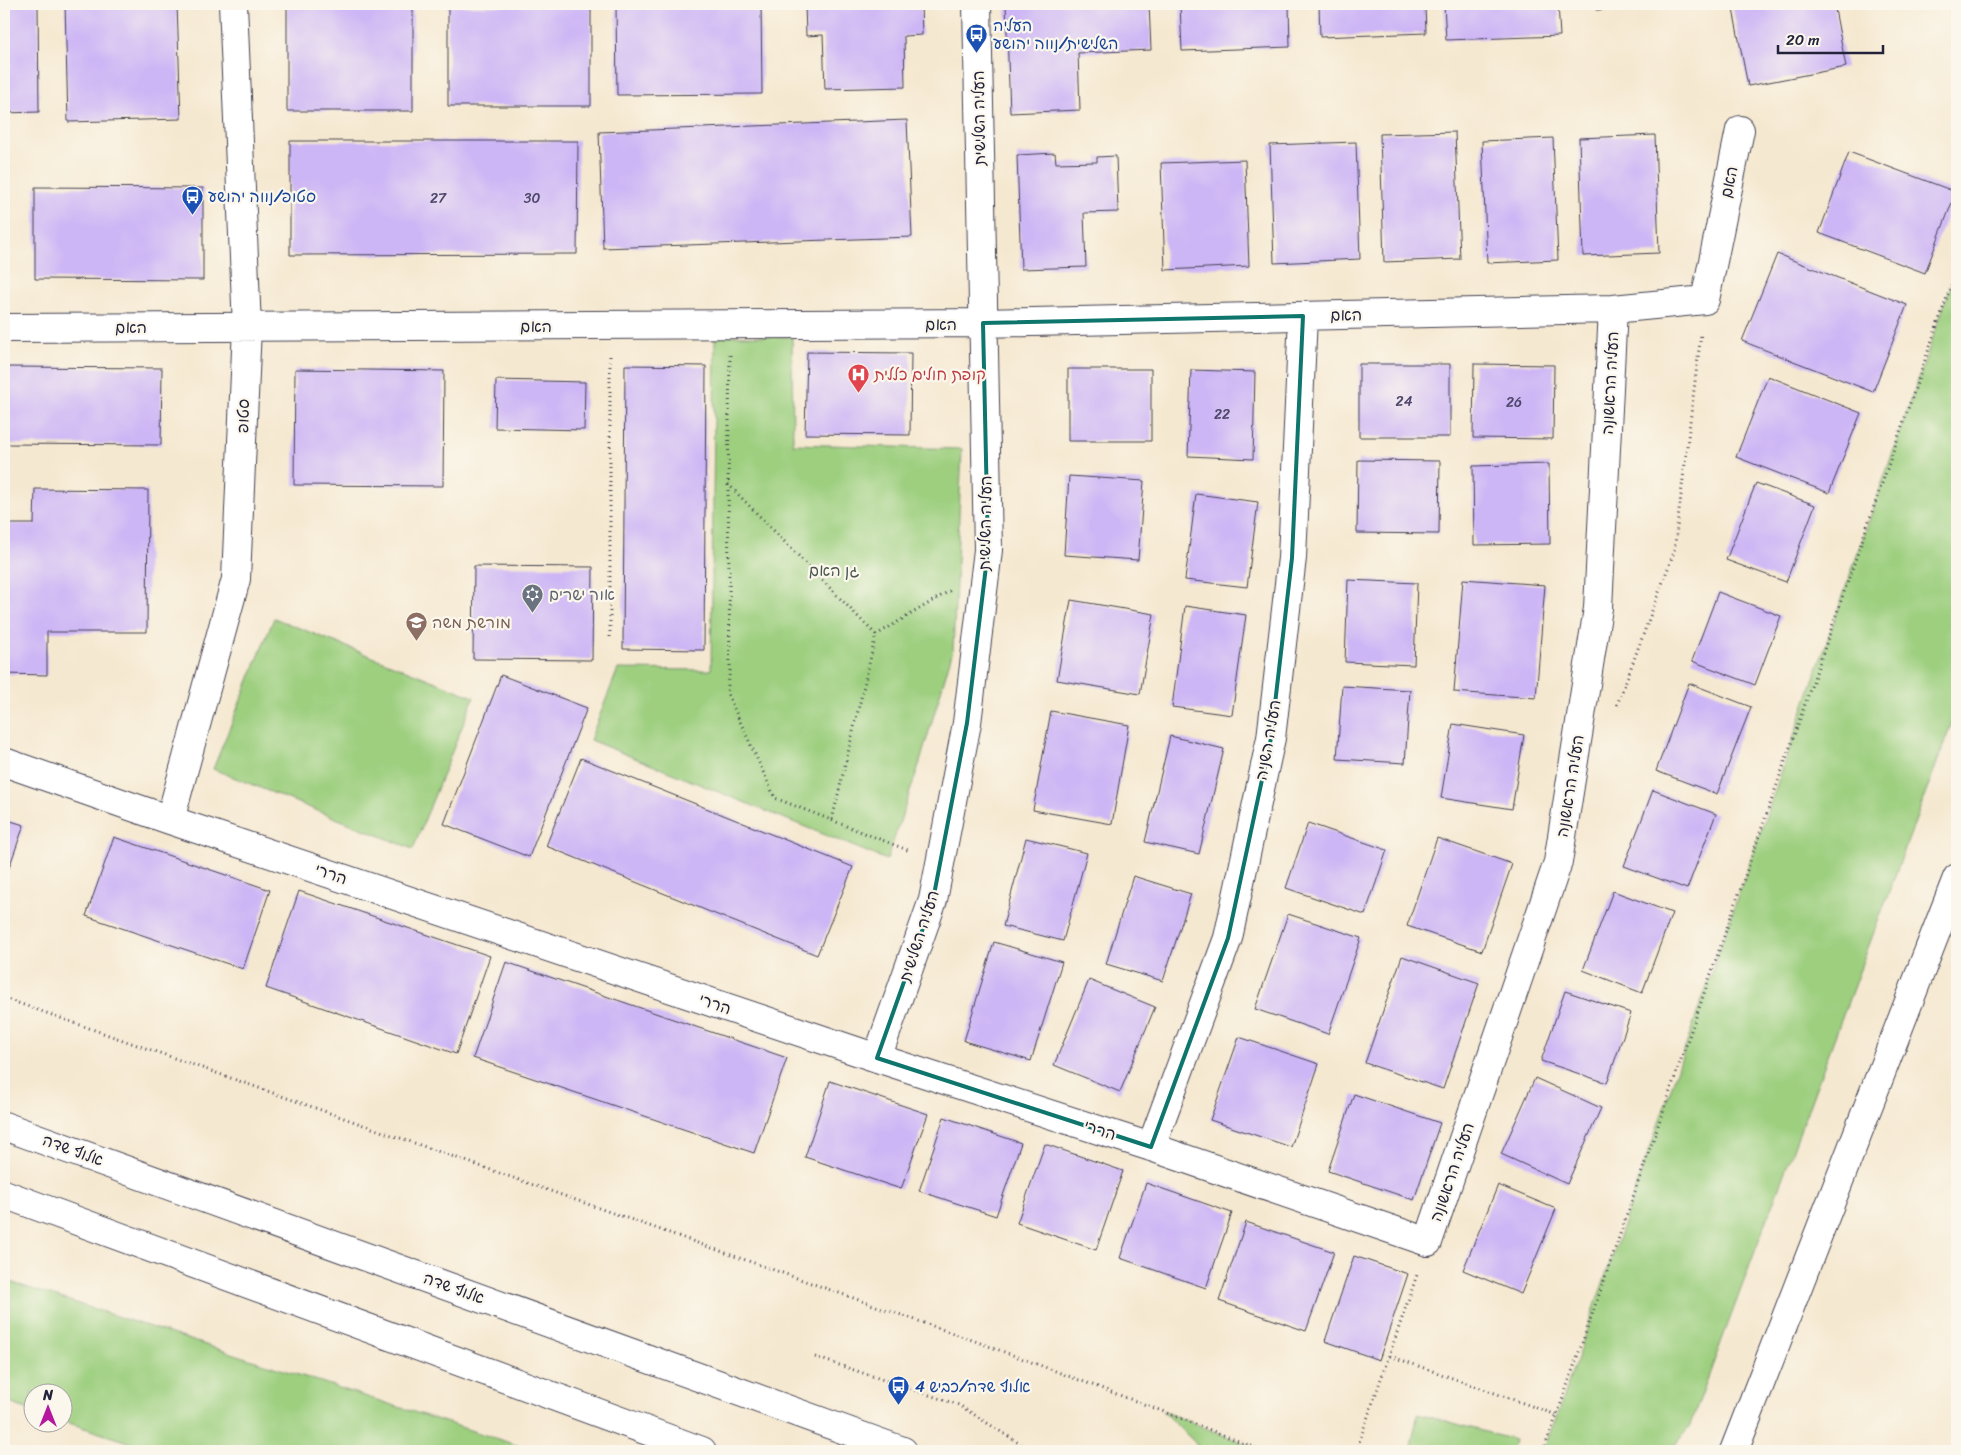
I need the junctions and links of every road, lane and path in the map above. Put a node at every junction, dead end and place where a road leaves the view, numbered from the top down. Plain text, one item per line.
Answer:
1 (233, 4) edge
2 (976, 4) edge
3 (1740, 130) dead end
4 (1957, 270) edge
5 (1705, 300) junction
6 (1613, 310) junction
7 (1303, 316) junction
8 (983, 324) junction
9 (610, 325) junction
10 (730, 325) junction
11 (247, 327) junction
12 (4, 328) edge
13 (728, 484) junction
14 (985, 570) junction
15 (876, 635) junction
16 (610, 638) dead end
17 (1616, 707) dead end
18 (4, 762) edge
19 (170, 820) junction
20 (832, 820) junction
21 (940, 862) junction
22 (1957, 878) edge
23 (4, 998) edge
24 (878, 1058) junction
25 (4, 1120) edge
26 (4, 1126) edge
27 (1151, 1147) junction
28 (164, 1183) junction
29 (8, 1196) edge
30 (1428, 1242) junction
31 (1390, 1356) junction
32 (816, 1357) dead end
33 (1557, 1415) junction
34 (702, 1451) edge
35 (903, 1451) edge
36 (1030, 1451) edge
37 (1264, 1451) edge
38 (1356, 1451) edge
39 (1543, 1451) edge
40 (1734, 1451) edge

1 - 11 street, סטופ
2 - 8 street, העליה השלישית
3 - 5 street, האם
4 - 33 path
5 - 6 street, האם
5 - 17 path
6 - 7 street, האם
6 - 30 street, העליה הראשונה
7 - 8 street, האם
7 - 27 street, העליה השניה
8 - 10 street, האם
8 - 14 street, העליה השלישית
9 - 10 street, האם
9 - 11 street, האם
9 - 16 path
10 - 13 path
11 - 12 street, האם
11 - 19 street, סטופ
13 - 15 path
13 - 20 path
14 - 15 path
14 - 21 street, העליה השלישית
15 - 20 path
18 - 19 street, הררי
19 - 24 street, הררי
20 - 21 path
21 - 24 street, העליה השלישית
22 - 40 street
23 - 37 path
24 - 27 street, הררי
25 - 28 street
26 - 28 street, אלוף שדה
27 - 30 street, הררי
28 - 35 street, אלוף שדה
29 - 34 street
30 - 31 path
31 - 33 path
31 - 38 path
32 - 36 path
33 - 39 path

